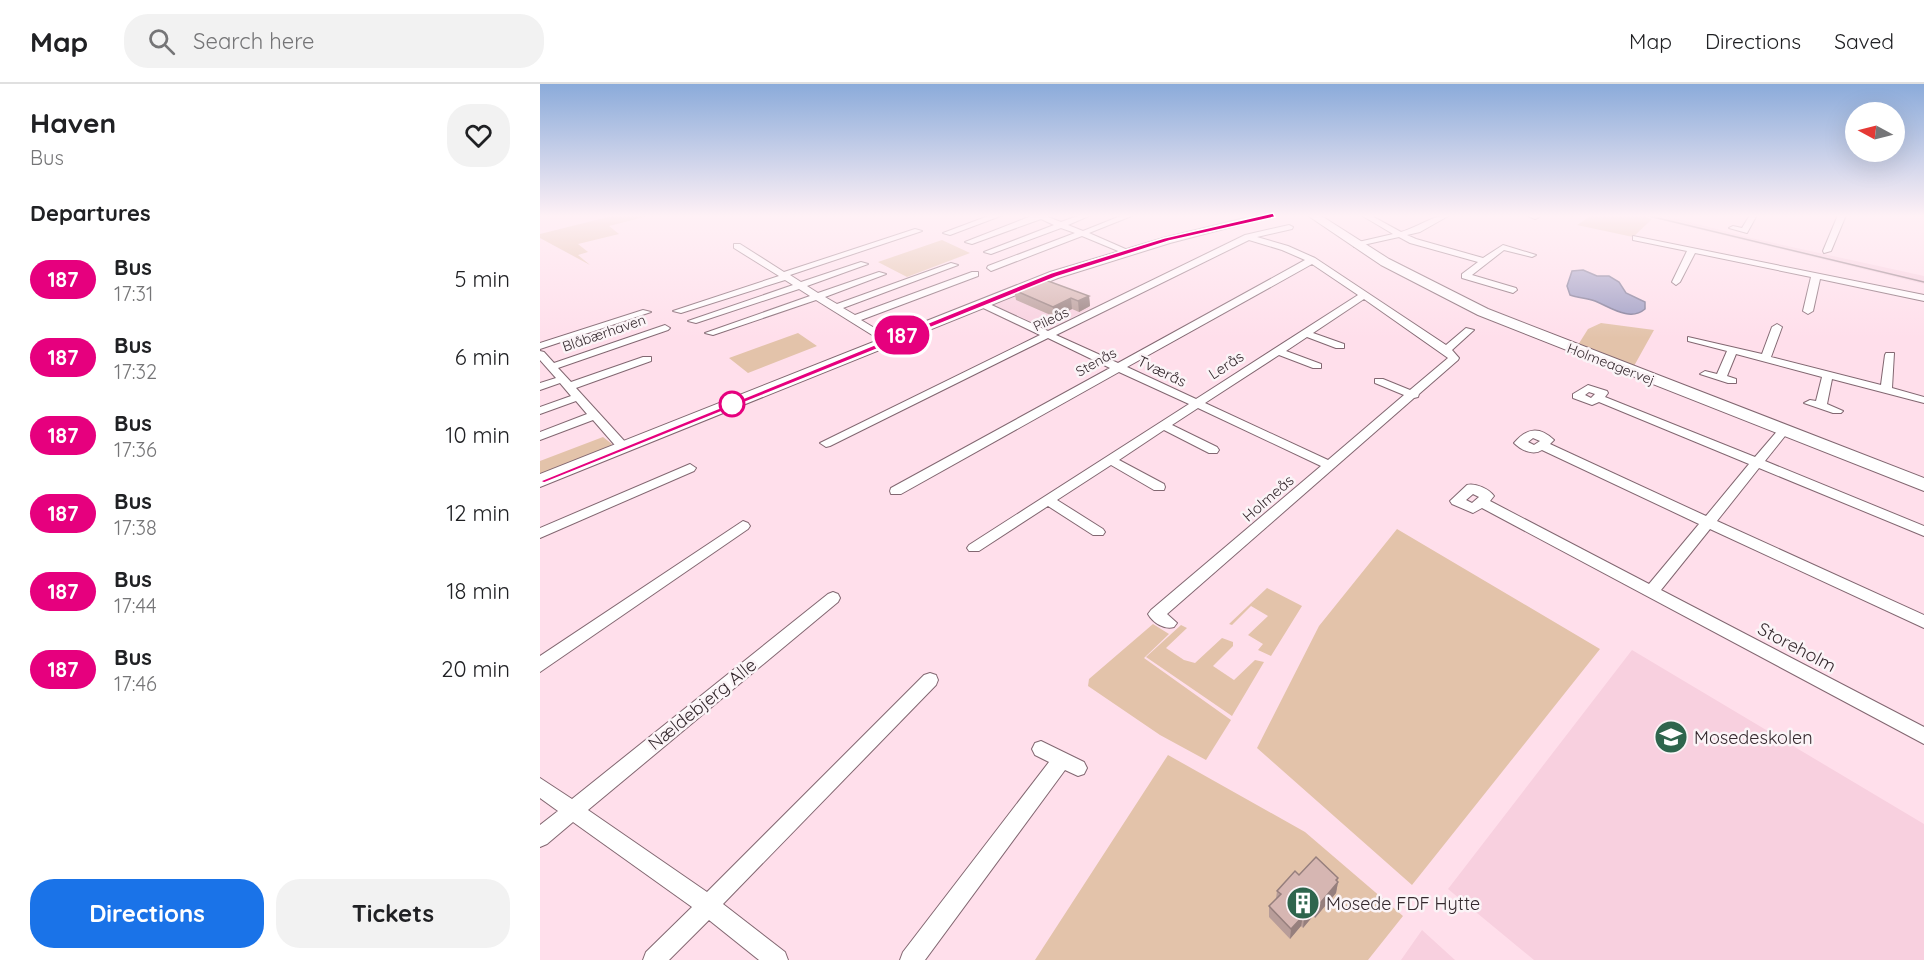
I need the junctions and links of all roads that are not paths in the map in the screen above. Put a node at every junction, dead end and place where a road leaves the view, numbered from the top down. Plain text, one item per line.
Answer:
1 (752, 256) edge
2 (844, 256) edge
3 (1023, 256) edge
4 (1111, 256) edge
5 (1210, 256) edge
6 (1301, 256) edge
7 (1376, 256) edge
8 (1468, 256) edge
9 (1492, 256) edge
10 (1689, 256) edge
11 (1720, 256) edge
12 (1312, 260) junction
13 (1485, 261) junction
14 (864, 264) dead end
15 (954, 265) dead end
16 (991, 268) dead end
17 (882, 274) dead end
18 (975, 274) dead end
19 (784, 276) junction
20 (1816, 276) junction
21 (1676, 282) dead end
22 (800, 285) junction
23 (1513, 290) dead end
24 (1365, 295) junction
25 (817, 296) junction
26 (1924, 298) edge
27 (982, 304) junction
28 (836, 308) junction
29 (1808, 310) dead end
30 (678, 311) dead end
31 (646, 312) dead end
32 (854, 319) junction
33 (693, 321) dead end
34 (1777, 327) dead end
35 (665, 328) dead end
36 (1469, 330) dead end
37 (711, 333) dead end
38 (1304, 333) junction
39 (1050, 335) junction
40 (1692, 339) dead end
41 (889, 341) junction
42 (540, 346) edge
43 (1340, 346) dead end
44 (1446, 350) junction
45 (1733, 350) junction
46 (1277, 351) junction
47 (1890, 355) dead end
48 (647, 359) dead end
49 (1765, 359) junction
50 (545, 362) edge
51 (1317, 366) dead end
52 (1118, 367) junction
53 (1706, 374) dead end
54 (1828, 375) junction
55 (1379, 381) dead end
56 (566, 383) junction
57 (540, 387) edge
58 (1886, 390) junction
59 (1414, 395) junction
60 (578, 397) junction
61 (1598, 398) dead end
62 (1924, 400) edge
63 (1196, 404) junction
64 (540, 411) edge
65 (1837, 411) dead end
66 (595, 415) junction
67 (1163, 425) junction
68 (1783, 430) junction
69 (540, 436) edge
70 (826, 443) dead end
71 (1541, 445) dead end
72 (624, 447) junction
73 (1213, 450) dead end
74 (1110, 460) junction
75 (1757, 463) junction
76 (1329, 465) junction
77 (690, 468) dead end
78 (540, 481) edge
79 (1924, 485) edge
80 (1159, 487) dead end
81 (896, 491) dead end
82 (1047, 500) junction
83 (1481, 502) dead end
84 (1708, 522) junction
85 (743, 526) dead end
86 (1924, 531) edge
87 (1098, 532) dead end
88 (540, 533) edge
89 (974, 548) dead end
90 (1651, 592) junction
91 (832, 598) dead end
92 (1924, 622) edge
93 (1169, 623) dead end
94 (540, 665) edge
95 (930, 680) dead end
96 (1924, 736) edge
97 (1041, 749) dead end
98 (540, 787) edge
99 (572, 810) junction
100 (540, 837) edge
101 (706, 905) junction
102 (654, 960) edge
103 (777, 960) edge
104 (911, 960) edge

1 - 19 street
2 - 19 street
3 - 16 street
4 - 27 street
5 - 39 street, Pileås
6 - 12 street
7 - 68 street, Holmeagervej
8 - 13 street
9 - 13 street
10 - 21 street
11 - 20 street
12 - 24 street
12 - 52 street, Stenås
13 - 23 street
14 - 22 street
15 - 28 street
17 - 25 street
18 - 32 street
19 - 22 street
19 - 30 street
20 - 26 street
20 - 29 street
22 - 25 street
22 - 33 street
24 - 38 street, Lerås
24 - 44 street
25 - 28 street
25 - 37 street
27 - 39 street, Tværås
27 - 41 street
28 - 32 street
31 - 42 street, Blåbærhaven
32 - 41 street
34 - 49 street
35 - 50 street, Blåbærhaven
36 - 44 street
38 - 43 street
38 - 46 street, Lerås
39 - 52 street, Tværås
39 - 70 street, Pileås
40 - 45 street
41 - 72 street
44 - 59 street, Holmeås
45 - 49 street
45 - 53 street
46 - 51 street
46 - 63 street, Lerås
47 - 58 street
48 - 56 street
49 - 54 street
50 - 56 street
52 - 63 street, Tværås
52 - 81 street, Stenås
54 - 58 street
54 - 65 street
55 - 59 street
56 - 57 street
56 - 60 street
58 - 62 street
59 - 76 street, Holmeås
60 - 64 street
60 - 66 street
61 - 75 street
63 - 67 street, Lerås
63 - 76 street, Tværås
66 - 69 street
66 - 72 street
67 - 73 street
67 - 74 street, Lerås
68 - 75 street
68 - 79 street, Holmeagervej
71 - 84 street
72 - 78 street
74 - 80 street
74 - 82 street, Lerås
75 - 84 street
75 - 86 street
76 - 93 street, Holmeås
77 - 88 street
82 - 87 street
82 - 89 street, Lerås
83 - 90 street, Storeholm
84 - 90 street
84 - 92 street
85 - 94 street
90 - 96 street, Storeholm
91 - 99 street, Nældebjerg Alle
95 - 101 street
97 - 104 street
98 - 99 street
99 - 100 street, Nældebjerg Alle
99 - 101 street
101 - 102 street
101 - 103 street

